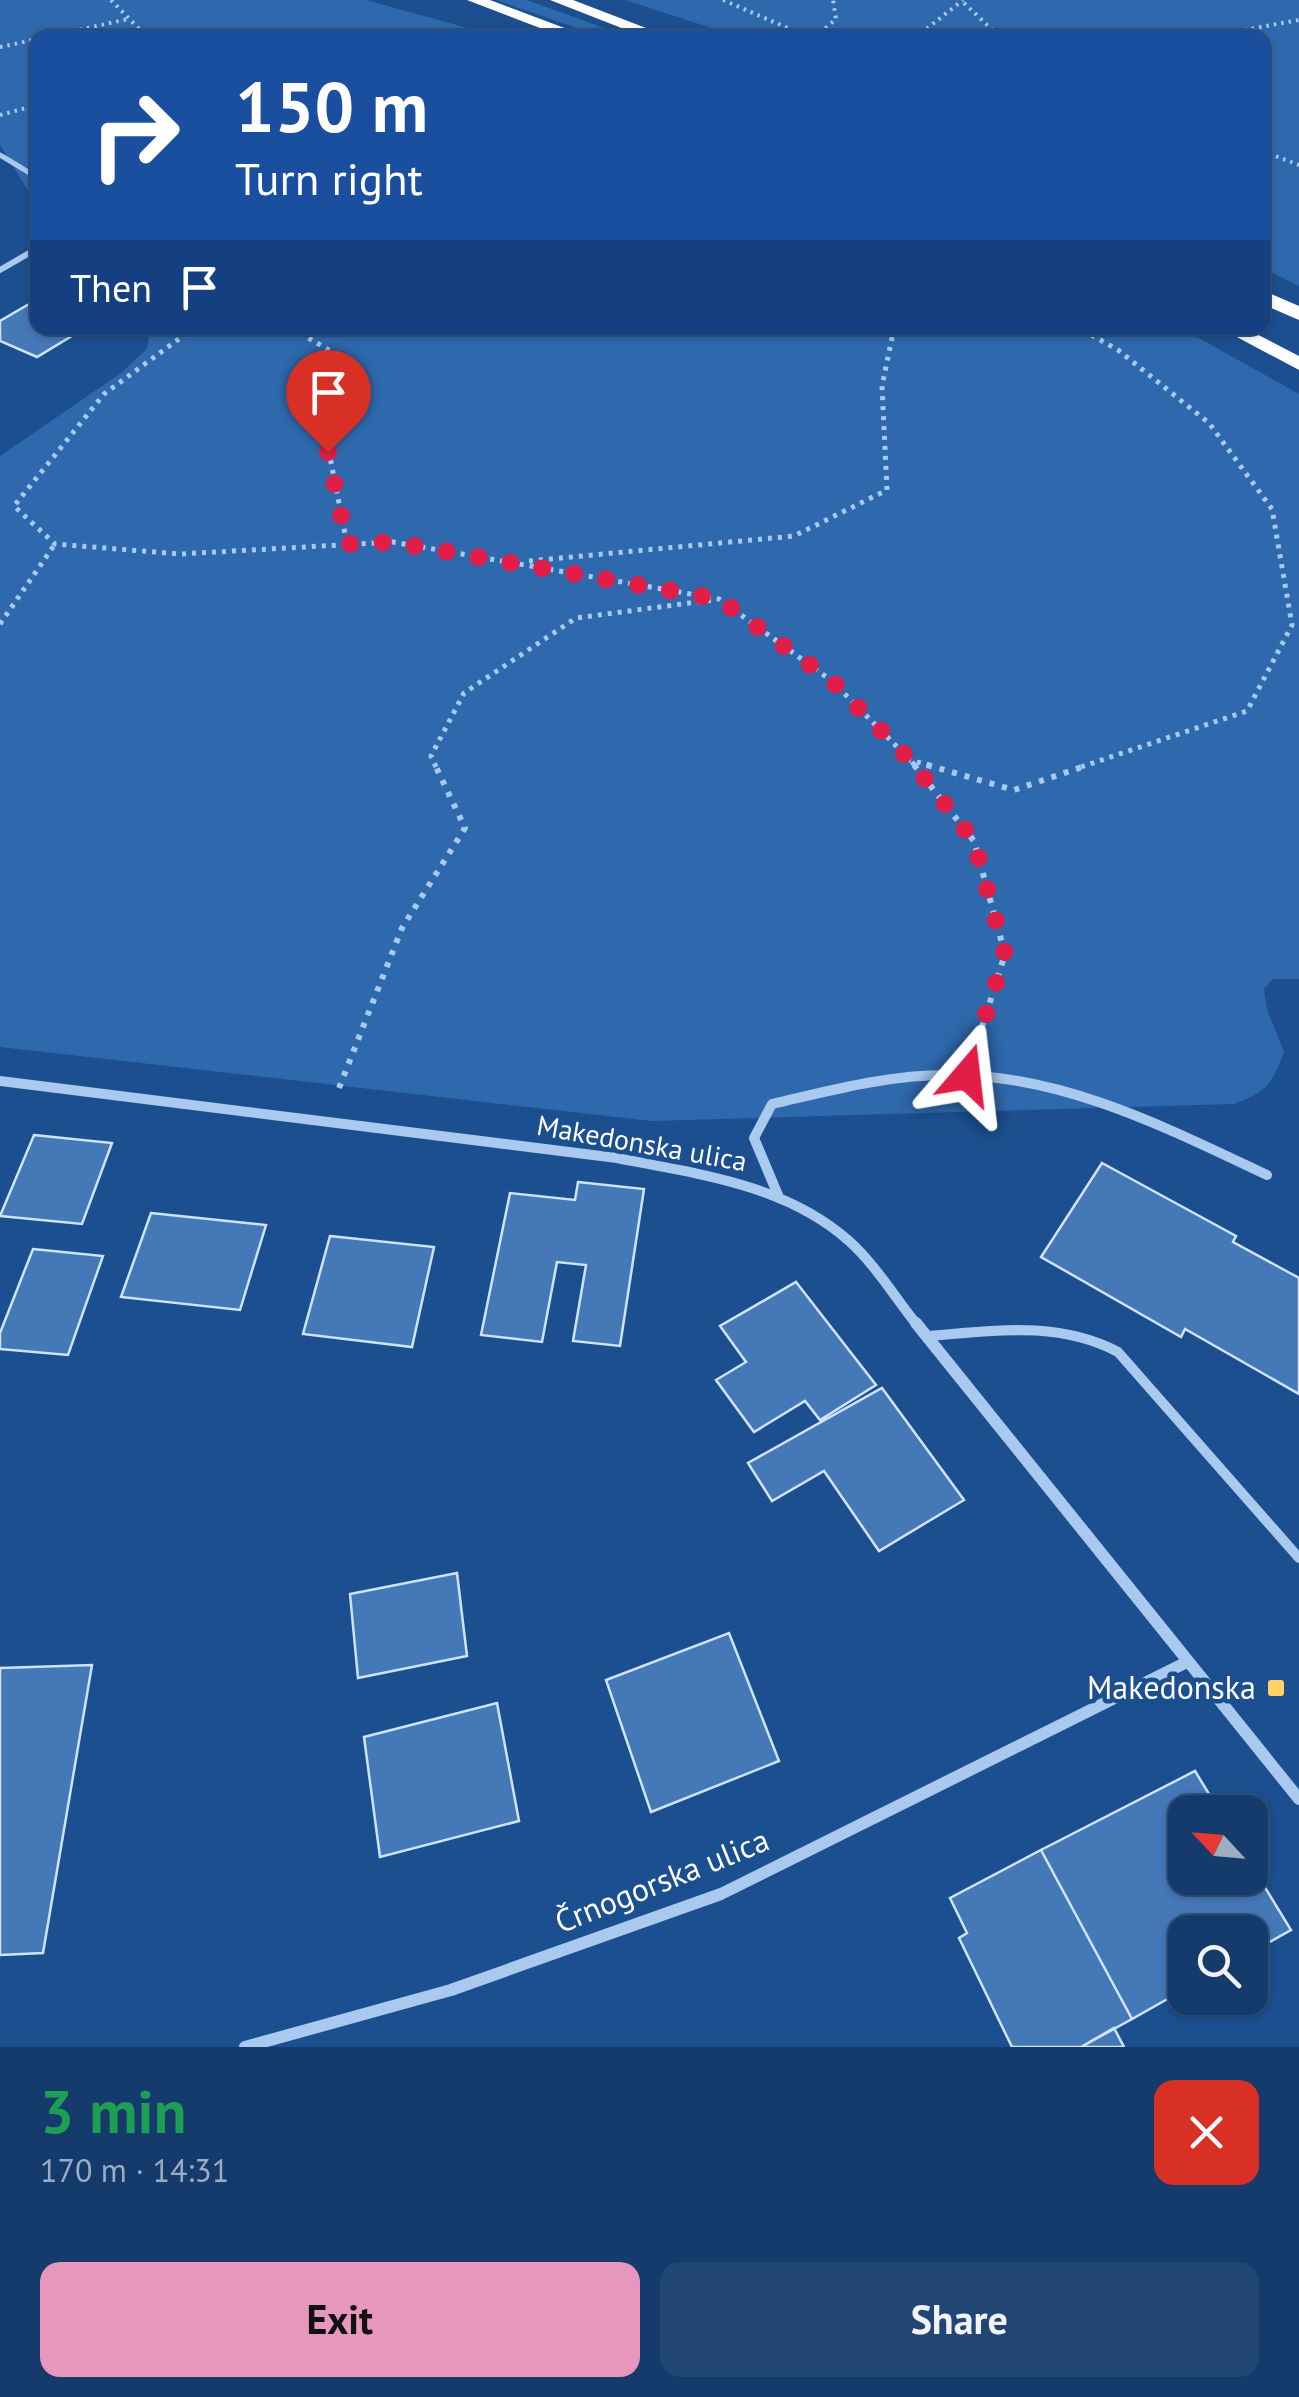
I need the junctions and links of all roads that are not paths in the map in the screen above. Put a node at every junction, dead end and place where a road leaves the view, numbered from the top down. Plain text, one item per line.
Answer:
1 (475, 0) edge
2 (558, 0) edge
3 (560, 30) edge
4 (642, 30) edge
5 (0, 155) edge
6 (30, 173) edge
7 (30, 253) edge
8 (0, 270) edge
9 (1270, 300) edge
10 (1299, 314) edge
11 (1243, 335) edge
12 (1299, 364) edge
13 (0, 1080) edge
14 (1267, 1175) dead end
15 (778, 1195) junction
16 (925, 1336) junction
17 (1299, 1558) edge
18 (1187, 1662) junction
19 (1299, 1799) edge
20 (244, 2047) edge

1 - 3 highway
2 - 4 highway
5 - 6 lane
7 - 8 street
9 - 10 highway
11 - 12 highway
13 - 15 street, Makedonska ulica
14 - 15 street
15 - 16 street, Makedonska ulica
16 - 17 lane
16 - 18 street, Makedonska ulica
18 - 19 street, Makedonska ulica
18 - 20 street, Črnogorska ulica

